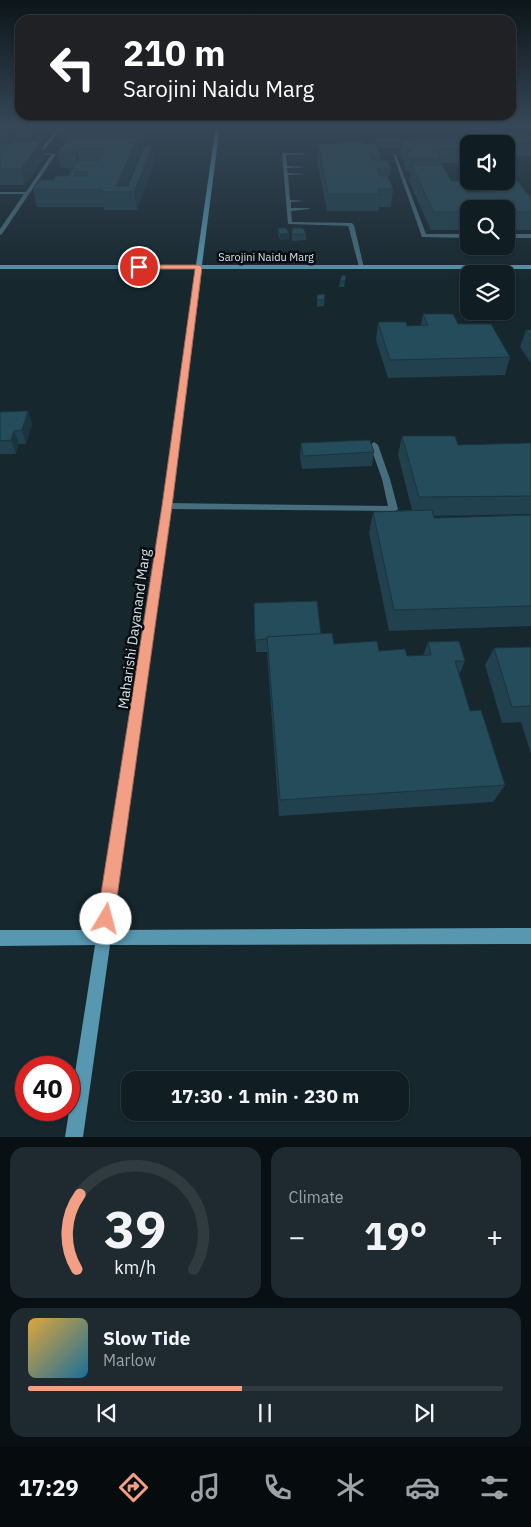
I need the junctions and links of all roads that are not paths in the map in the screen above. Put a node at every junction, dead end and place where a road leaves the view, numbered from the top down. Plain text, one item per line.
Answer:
1 (37, 178) edge
2 (211, 178) edge
3 (286, 178) edge
4 (403, 178) edge
5 (0, 193) edge
6 (26, 193) junction
7 (288, 201) junction
8 (303, 201) dead end
9 (308, 209) dead end
10 (289, 210) junction
11 (0, 233) edge
12 (460, 236) edge
13 (515, 236) edge
14 (531, 236) edge
15 (0, 267) edge
16 (199, 267) junction
17 (362, 267) junction
18 (531, 267) edge
19 (374, 445) edge
20 (167, 506) junction
21 (531, 936) edge
22 (0, 938) edge
23 (102, 939) junction
24 (74, 1137) edge

1 - 6 street
2 - 16 street, Maharishi Dayanand Marg
3 - 7 street
4 - 12 street
5 - 6 street
6 - 11 street
7 - 8 street
7 - 10 street
9 - 10 street
10 - 17 street
13 - 14 street
15 - 16 street, Sarojini Naidu Marg
16 - 17 street, Sarojini Naidu Marg
16 - 20 street, Maharishi Dayanand Marg
17 - 18 street, Sarojini Naidu Marg
19 - 20 street
20 - 23 street, Maharishi Dayanand Marg
21 - 23 street
22 - 23 street
23 - 24 street, Maharishi Dayanand Marg

